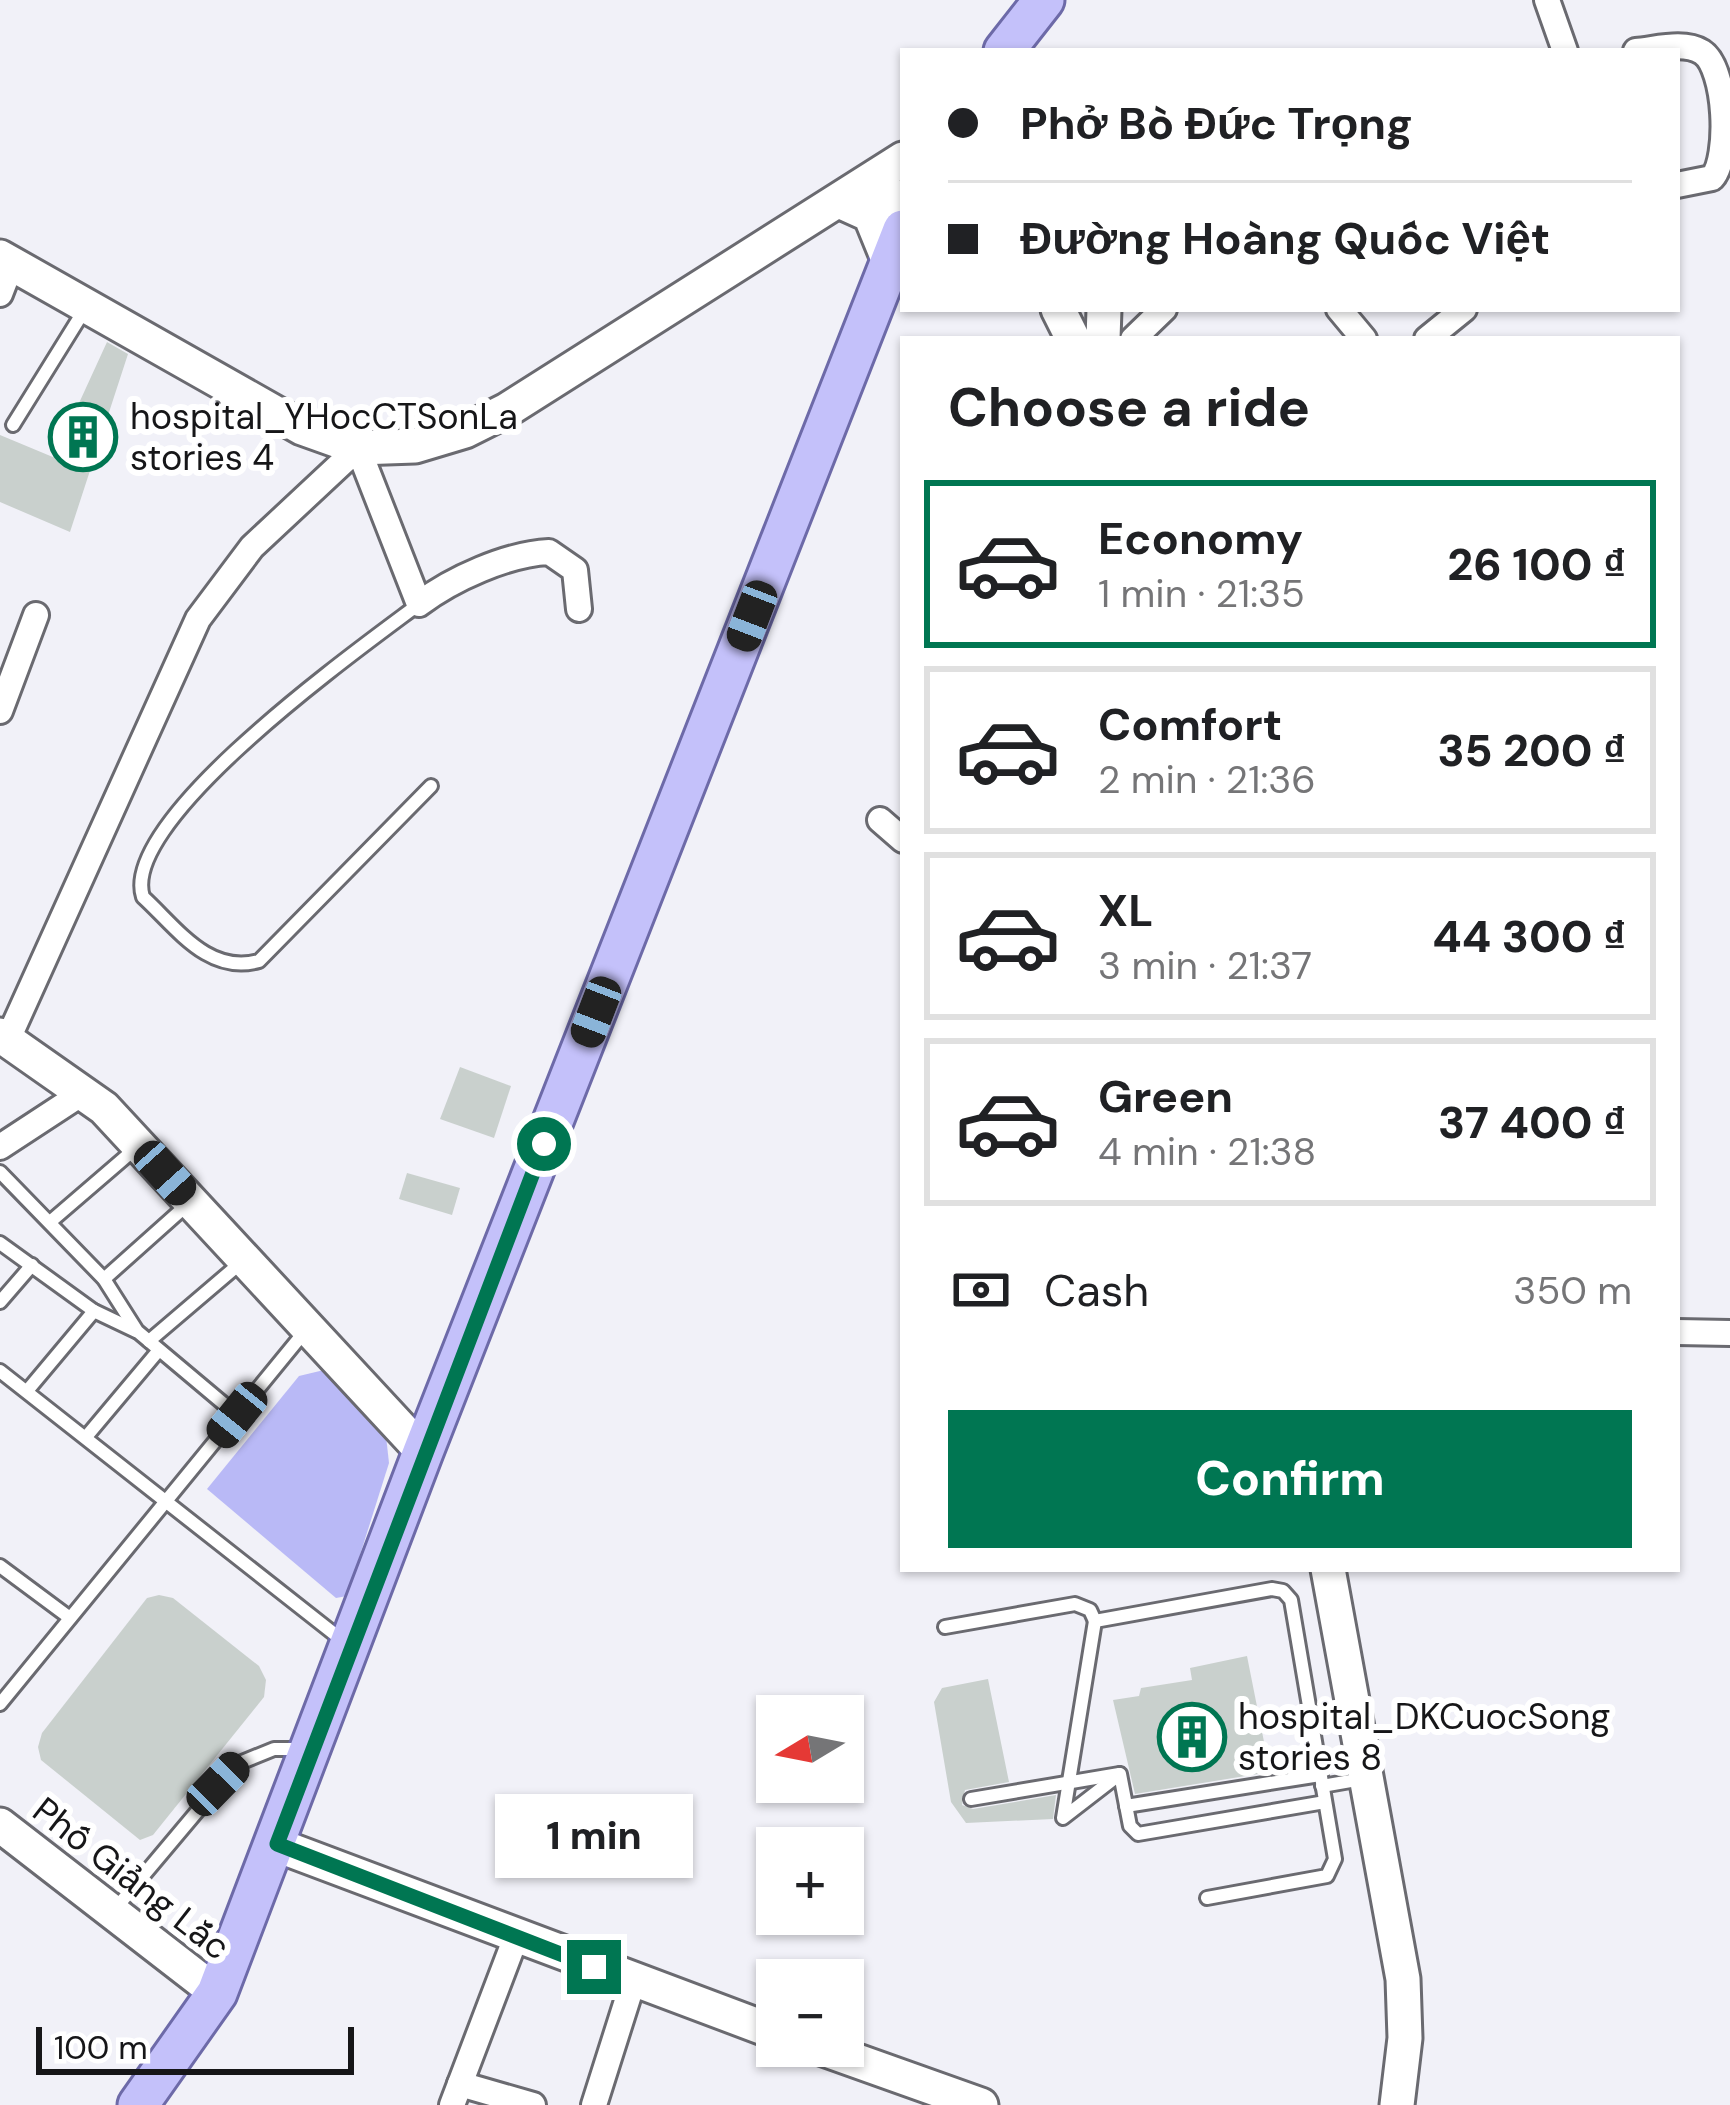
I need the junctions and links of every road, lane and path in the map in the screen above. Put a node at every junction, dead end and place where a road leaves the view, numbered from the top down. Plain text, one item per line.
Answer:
1 (1044, 0) edge
2 (1546, 0) edge
3 (1006, 48) edge
4 (1564, 48) edge
5 (1665, 48) edge
6 (899, 173) edge
7 (1680, 185) edge
8 (849, 203) junction
9 (896, 247) edge
10 (4, 271) edge
11 (86, 308) junction
12 (1161, 312) edge
13 (1342, 312) edge
14 (1460, 312) edge
15 (1136, 336) edge
16 (1362, 336) edge
17 (1431, 336) edge
18 (13, 425) dead end
19 (358, 448) junction
20 (419, 604) junction
21 (579, 610) dead end
22 (36, 615) dead end
23 (0, 711) edge
24 (431, 786) dead end
25 (880, 820) dead end
26 (900, 837) edge
27 (4, 1037) edge
28 (84, 1092) junction
29 (139, 1145) junction
30 (0, 1147) edge
31 (0, 1172) edge
32 (190, 1201) junction
33 (50, 1222) junction
34 (0, 1243) edge
35 (244, 1260) junction
36 (32, 1265) junction
37 (104, 1279) junction
38 (0, 1302) edge
39 (94, 1311) junction
40 (307, 1330) junction
41 (1680, 1332) edge
42 (1730, 1333) edge
43 (148, 1341) junction
44 (1, 1373) edge
45 (27, 1391) junction
46 (237, 1415) junction
47 (86, 1437) junction
48 (423, 1452) junction
49 (167, 1500) junction
50 (0, 1566) edge
51 (1329, 1572) edge
52 (70, 1618) junction
53 (1095, 1621) junction
54 (945, 1627) dead end
55 (352, 1648) junction
56 (0, 1704) edge
57 (311, 1750) junction
58 (1120, 1774) junction
59 (1366, 1778) junction
60 (1321, 1780) junction
61 (971, 1799) dead end
62 (1325, 1802) junction
63 (1126, 1806) junction
64 (0, 1825) edge
65 (277, 1844) junction
66 (1207, 1898) dead end
67 (111, 1914) junction
68 (516, 1937) junction
69 (633, 1982) junction
70 (217, 1993) junction
71 (756, 2026) edge
72 (864, 2064) edge
73 (456, 2095) edge
74 (138, 2105) edge
75 (533, 2105) edge
76 (594, 2105) edge
77 (981, 2105) edge
78 (1397, 2105) edge

1 - 3 main road
2 - 4 street
5 - 7 street
6 - 8 street
8 - 9 street
8 - 19 street
9 - 48 main road
10 - 11 street
11 - 18 lane
11 - 19 street
12 - 15 street
13 - 16 street
14 - 17 street
19 - 20 street
19 - 27 street
20 - 21 street
20 - 24 lane
22 - 23 street
25 - 26 street
27 - 28 street
28 - 29 street
28 - 30 street
29 - 32 street
29 - 33 lane
31 - 33 lane
32 - 35 street
32 - 37 lane
33 - 37 lane
34 - 36 lane
35 - 40 street
35 - 43 lane
36 - 38 lane
36 - 39 lane
37 - 43 lane
39 - 43 lane
39 - 45 lane
40 - 46 lane
40 - 48 street
41 - 42 street
43 - 46 lane
43 - 47 lane
44 - 45 lane
45 - 47 lane
46 - 49 lane
47 - 49 lane
48 - 55 main road
49 - 52 lane
49 - 55 lane
50 - 52 lane
51 - 59 street
52 - 56 lane
53 - 54 lane
53 - 58 lane
53 - 60 lane
55 - 57 main road
57 - 65 main road
57 - 67 lane
58 - 61 lane
58 - 63 lane
59 - 60 lane
59 - 78 street
60 - 62 lane
60 - 63 lane
62 - 63 lane
62 - 66 lane
64 - 67 street, Phố Giảng Lắc
65 - 68 street
65 - 70 main road
67 - 70 street, Phố Giảng Lắc
68 - 69 street
68 - 73 street
69 - 71 street
69 - 76 street
70 - 74 main road
72 - 77 street
73 - 75 street

